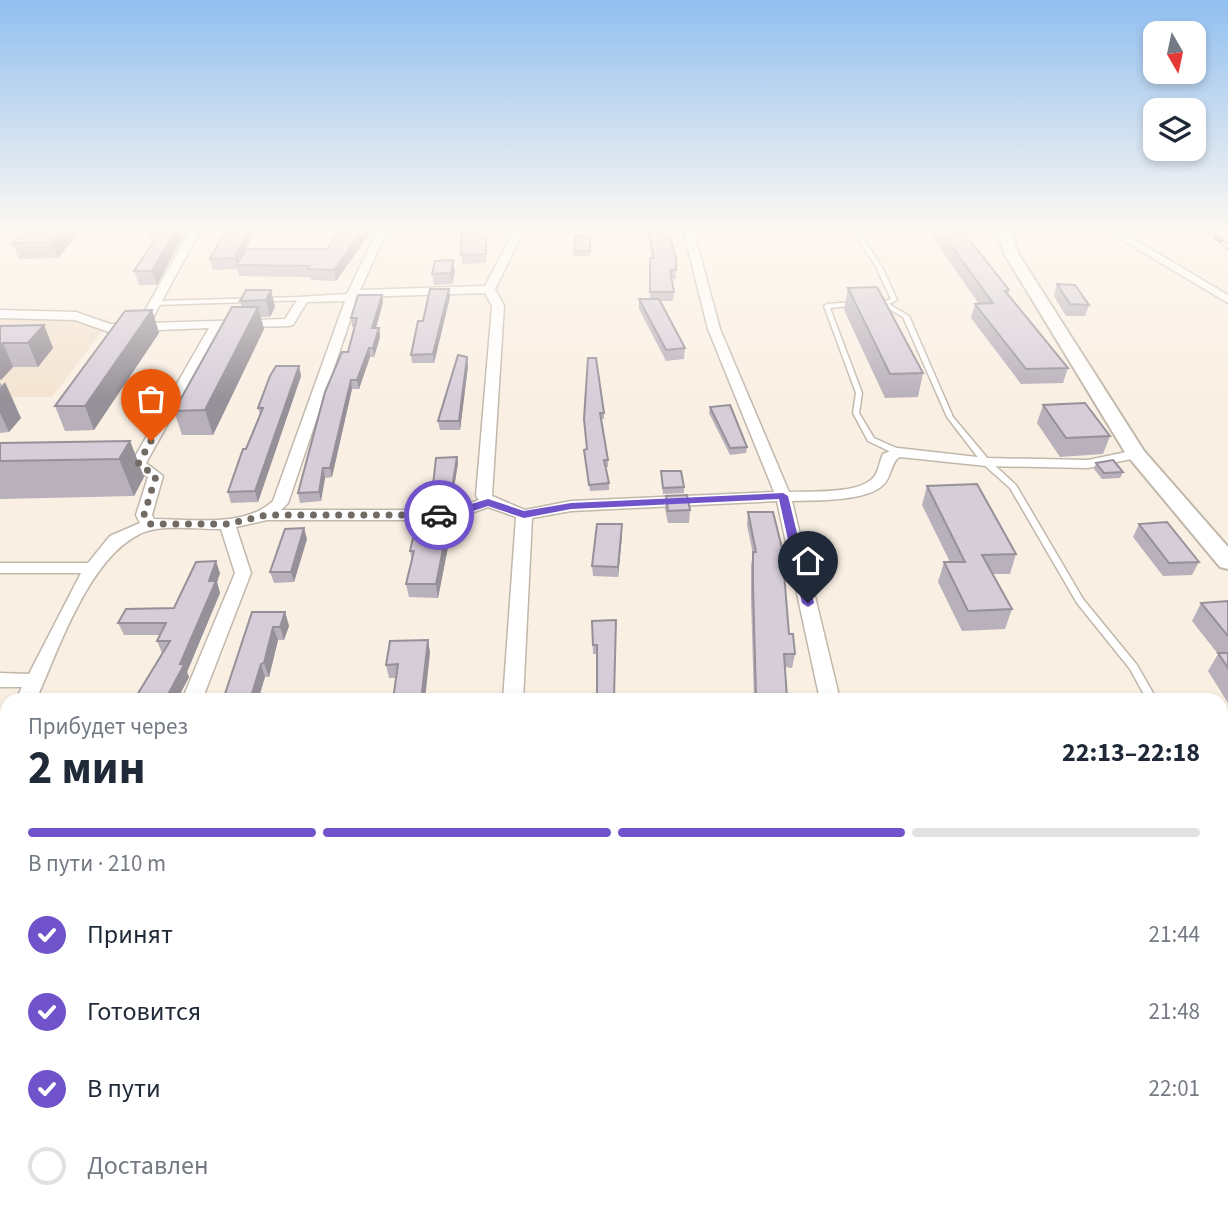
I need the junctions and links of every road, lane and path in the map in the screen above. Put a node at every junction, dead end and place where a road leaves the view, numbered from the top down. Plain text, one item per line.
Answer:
1 (165, 286) edge
2 (357, 286) edge
3 (491, 286) edge
4 (703, 286) edge
5 (887, 286) edge
6 (1031, 286) edge
7 (1204, 286) edge
8 (489, 289) junction
9 (353, 295) junction
10 (303, 299) junction
11 (1228, 300) edge
12 (156, 303) junction
13 (885, 304) junction
14 (0, 314) edge
15 (217, 325) junction
16 (141, 328) junction
17 (898, 452) junction
18 (1136, 454) junction
19 (986, 462) junction
20 (97, 464) edge
21 (138, 464) junction
22 (783, 496) junction
23 (488, 502) junction
24 (267, 515) junction
25 (524, 515) junction
26 (149, 524) junction
27 (227, 524) junction
28 (1228, 562) edge
29 (0, 568) edge
30 (92, 568) junction
31 (0, 680) edge
32 (35, 681) junction
33 (29, 693) edge
34 (195, 693) edge
35 (513, 693) edge
36 (828, 693) edge
37 (1148, 693) edge

1 - 12 street
2 - 9 street
3 - 8 street
4 - 22 street
5 - 13 lane
6 - 18 street
7 - 11 street
8 - 9 street
8 - 23 street
9 - 10 street
9 - 24 street
10 - 12 lane
10 - 15 street
12 - 16 street
13 - 17 lane
13 - 19 lane
14 - 16 street
15 - 16 street
15 - 21 street
17 - 19 street
17 - 22 street
18 - 19 street
18 - 28 street
19 - 37 lane
20 - 21 street
21 - 26 street
22 - 25 street
22 - 36 street
23 - 24 street
23 - 25 street
24 - 27 street
25 - 35 street
26 - 27 street
26 - 30 street
27 - 34 street
29 - 30 street
30 - 32 street
31 - 32 street
32 - 33 street

